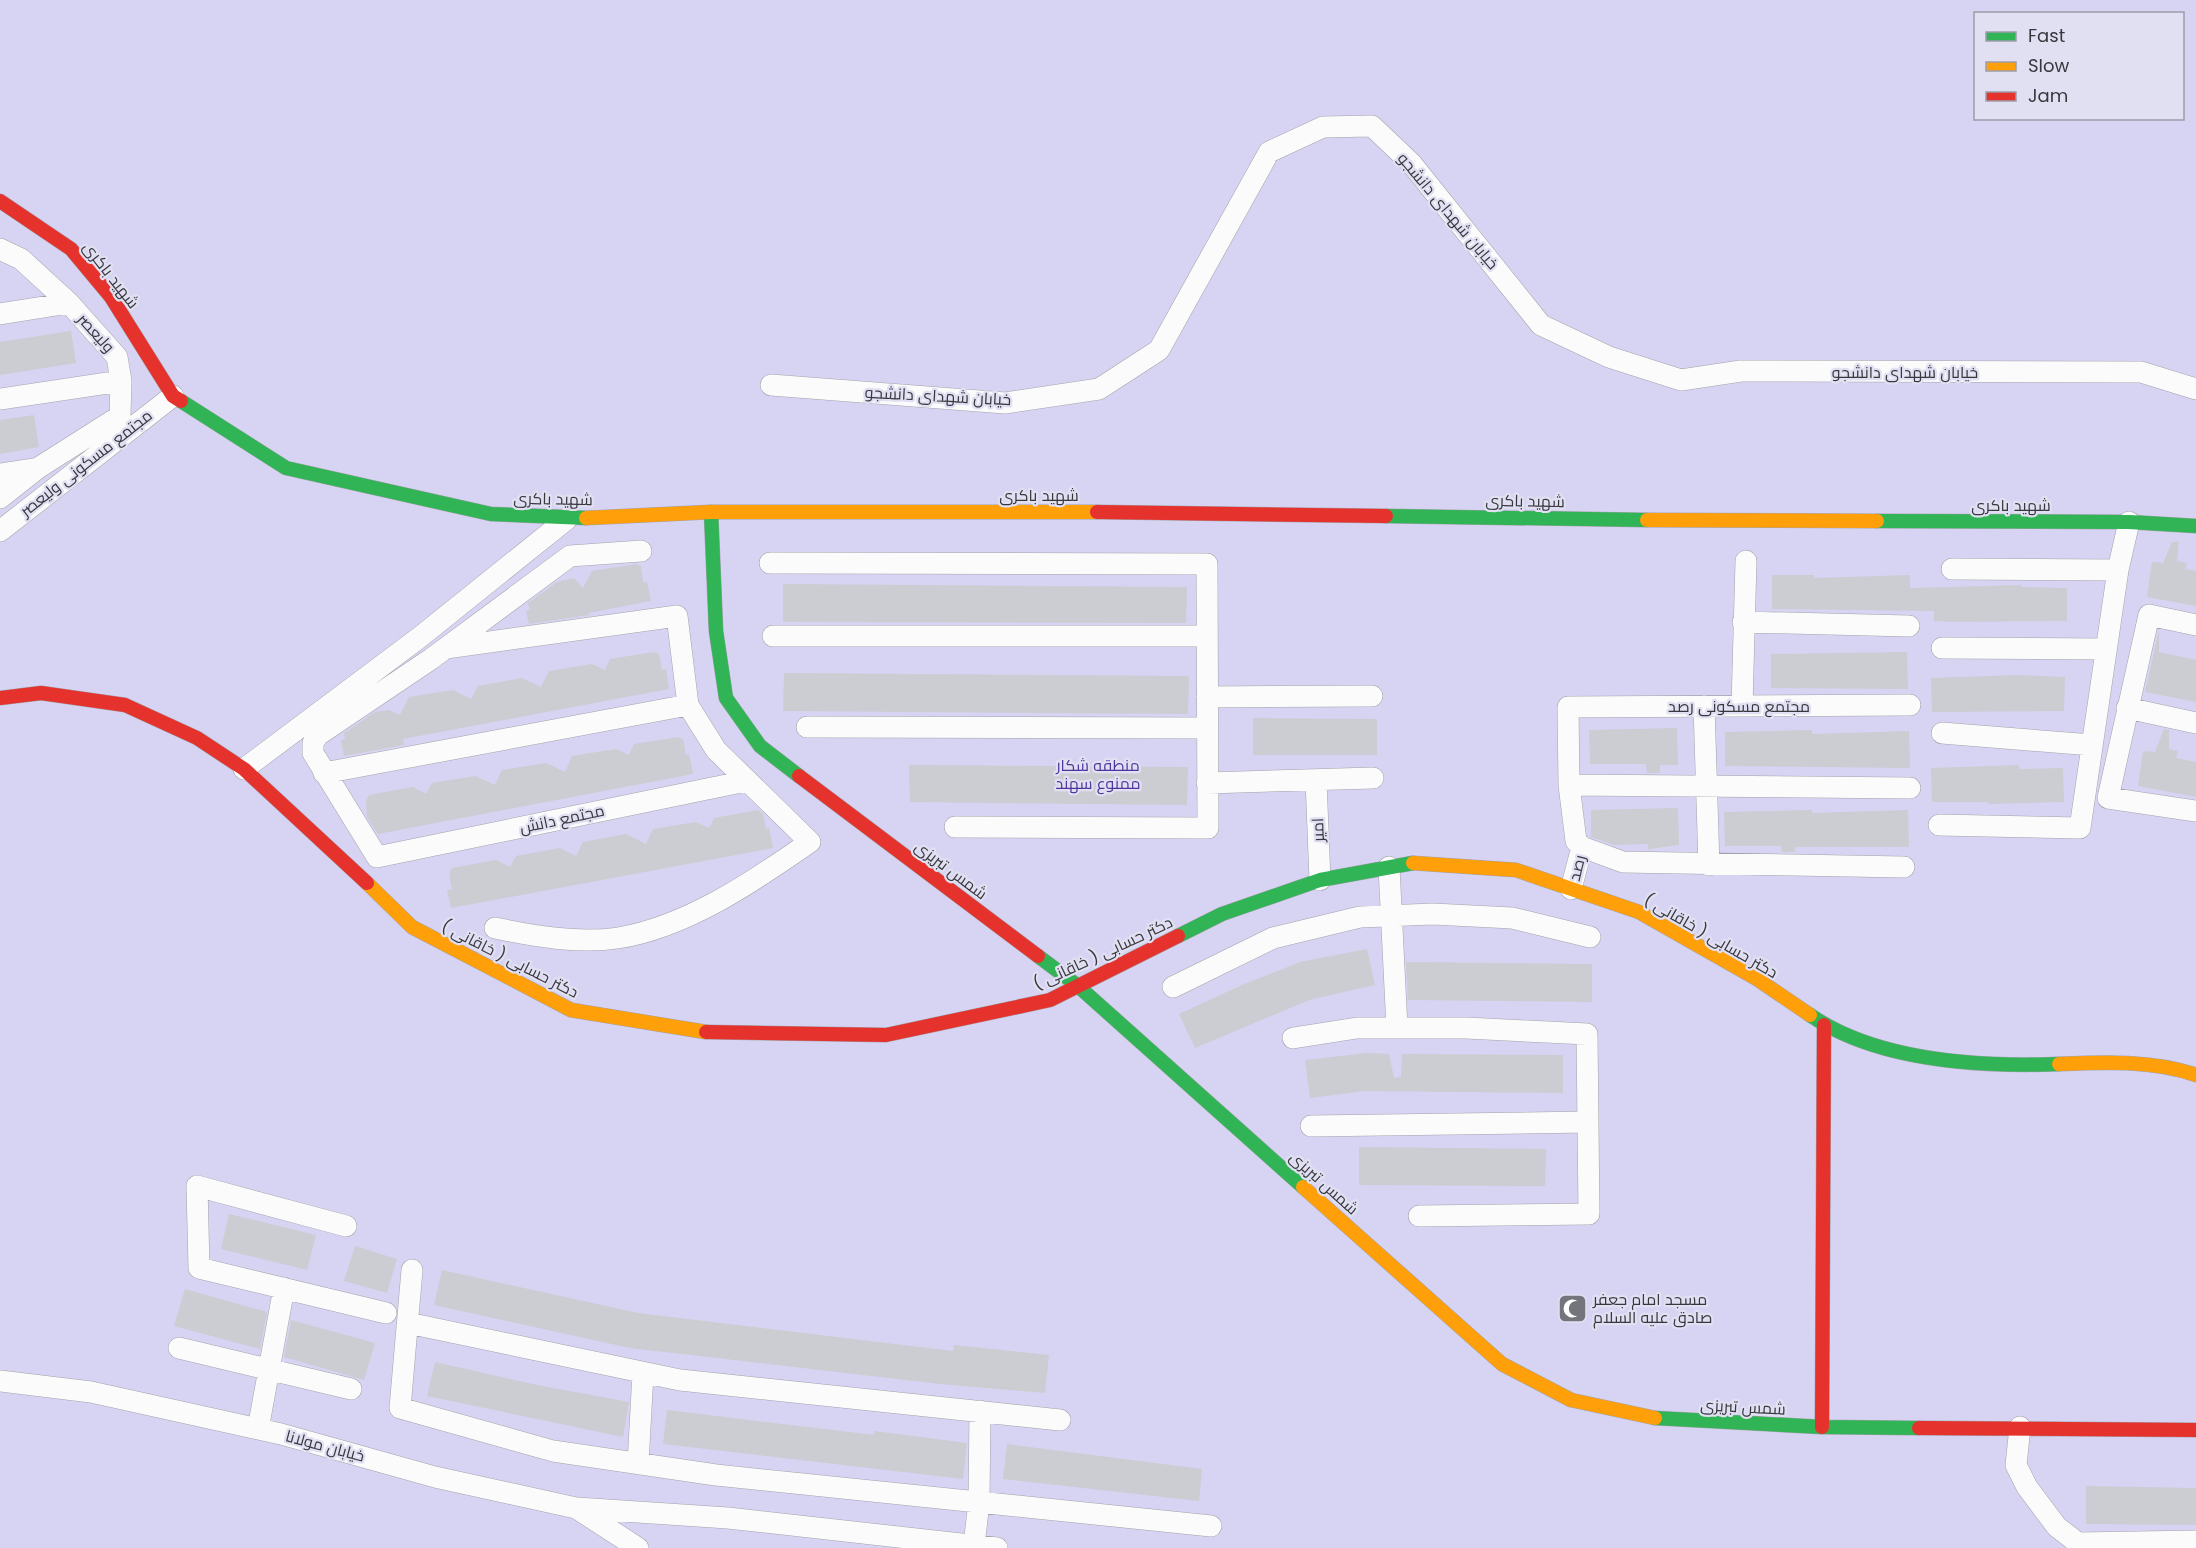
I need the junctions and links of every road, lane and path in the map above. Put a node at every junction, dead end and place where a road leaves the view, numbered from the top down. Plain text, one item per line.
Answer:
1 (0, 201) edge
2 (0, 249) edge
3 (69, 303) junction
4 (0, 314) edge
5 (121, 381) junction
6 (771, 385) dead end
7 (2196, 389) edge
8 (173, 396) junction
9 (0, 399) edge
10 (38, 468) junction
11 (0, 474) edge
12 (0, 498) edge
13 (711, 512) junction
14 (567, 519) junction
15 (2129, 522) junction
16 (2196, 526) edge
17 (0, 531) edge
18 (641, 551) dead end
19 (1746, 561) dead end
20 (770, 563) dead end
21 (1952, 569) dead end
22 (2118, 570) junction
23 (1743, 622) junction
24 (2196, 625) edge
25 (1909, 626) dead end
26 (773, 636) dead end
27 (1207, 636) junction
28 (420, 637) junction
29 (1942, 648) dead end
30 (2106, 649) junction
31 (438, 654) junction
32 (1372, 696) dead end
33 (1207, 697) junction
34 (0, 698) edge
35 (688, 705) junction
36 (1911, 705) dead end
37 (1704, 706) junction
38 (1742, 706) junction
39 (2127, 708) junction
40 (2196, 723) edge
41 (807, 727) dead end
42 (1207, 728) junction
43 (1942, 733) dead end
44 (2092, 745) junction
45 (244, 769) junction
46 (324, 773) junction
47 (1373, 778) dead end
48 (1316, 780) junction
49 (746, 781) junction
50 (1207, 783) junction
51 (1569, 785) junction
52 (1705, 786) junction
53 (1910, 788) dead end
54 (2196, 811) edge
55 (1939, 825) dead end
56 (955, 827) dead end
57 (1582, 847) junction
58 (1709, 865) junction
59 (1389, 867) junction
60 (1904, 867) dead end
61 (1320, 880) junction
62 (1571, 889) junction
63 (1392, 916) junction
64 (495, 928) dead end
65 (1590, 937) dead end
66 (1078, 986) junction
67 (1173, 987) dead end
68 (1824, 1025) junction
69 (1397, 1028) junction
70 (1293, 1038) dead end
71 (2196, 1075) edge
72 (1588, 1122) junction
73 (1311, 1126) dead end
74 (1419, 1216) dead end
75 (346, 1226) dead end
76 (412, 1270) dead end
77 (284, 1288) junction
78 (386, 1313) dead end
79 (408, 1323) junction
80 (179, 1348) dead end
81 (269, 1369) junction
82 (643, 1373) junction
83 (0, 1381) edge
84 (351, 1389) dead end
85 (980, 1411) junction
86 (1060, 1420) dead end
87 (1822, 1427) junction
88 (2020, 1427) junction
89 (258, 1429) junction
90 (2196, 1430) edge
91 (638, 1464) junction
92 (979, 1502) junction
93 (576, 1508) junction
94 (1211, 1526) dead end
95 (2196, 1541) edge
96 (974, 1545) junction
97 (638, 1548) edge
98 (997, 1548) edge

1 - 8 street, شهید باکری
2 - 3 street, ولیعصر
3 - 4 street
3 - 5 street, ولیعصر
5 - 9 street
5 - 10 street, ولیعصر
6 - 7 street, خیابان شهدای دانشجو
8 - 14 street, شهید باکری
8 - 17 street, مجتمع مسکونی ولیعصر
10 - 11 street
10 - 12 street, ولیعصر
13 - 14 street, شهید باکری
13 - 15 street, شهید باکری
13 - 66 street, شمس تبریزی
14 - 28 street
15 - 16 street, شهید باکری
15 - 22 street
18 - 31 street
19 - 23 street
20 - 27 street
21 - 22 street
22 - 30 street
23 - 25 street
23 - 38 street
24 - 39 street
26 - 27 street
27 - 33 street
28 - 31 street
28 - 45 street
29 - 30 street
30 - 44 street
31 - 35 street
31 - 46 street
32 - 33 street
33 - 42 street
34 - 45 street, دکتر حسابی ( خاقانی )
35 - 46 street
35 - 49 street
36 - 38 street, مجتمع مسکونی رصد
37 - 38 street, مجتمع مسکونی رصد
37 - 51 street, مجتمع مسکونی رصد
37 - 52 street
39 - 40 street
39 - 54 street
41 - 42 street
42 - 50 street
43 - 44 street
44 - 55 street
45 - 66 street, دکتر حسابی ( خاقانی )
46 - 49 street, مجتمع دانش
47 - 48 street
48 - 50 street
48 - 61 street, امیر
49 - 64 street
50 - 56 street
51 - 52 street
51 - 57 street
52 - 53 street
52 - 58 street
57 - 58 street
57 - 62 street, رصد
58 - 60 street
59 - 61 street, دکتر حسابی ( خاقانی )
59 - 62 street, دکتر حسابی ( خاقانی )
59 - 63 street
61 - 66 street, دکتر حسابی ( خاقانی )
62 - 68 street, دکتر حسابی ( خاقانی )
63 - 65 street
63 - 67 street
63 - 69 street
66 - 87 street, شمس تبریزی
68 - 71 street, دکتر حسابی ( خاقانی )
68 - 87 street
69 - 70 street
69 - 72 street
72 - 73 street
72 - 74 street
75 - 77 street
76 - 79 street
77 - 78 street
77 - 81 street
79 - 82 street
79 - 91 street
80 - 81 street
81 - 84 street
81 - 89 street
82 - 85 street
82 - 91 street
83 - 89 street, خیابان مولانا
85 - 86 street
85 - 92 street
87 - 88 street, شمس تبریزی
88 - 90 street, شمس تبریزی
88 - 95 street
89 - 93 street, خیابان مولانا
91 - 92 street
92 - 94 street
92 - 96 street
93 - 96 street
93 - 97 street, خیابان مولانا
96 - 98 street

